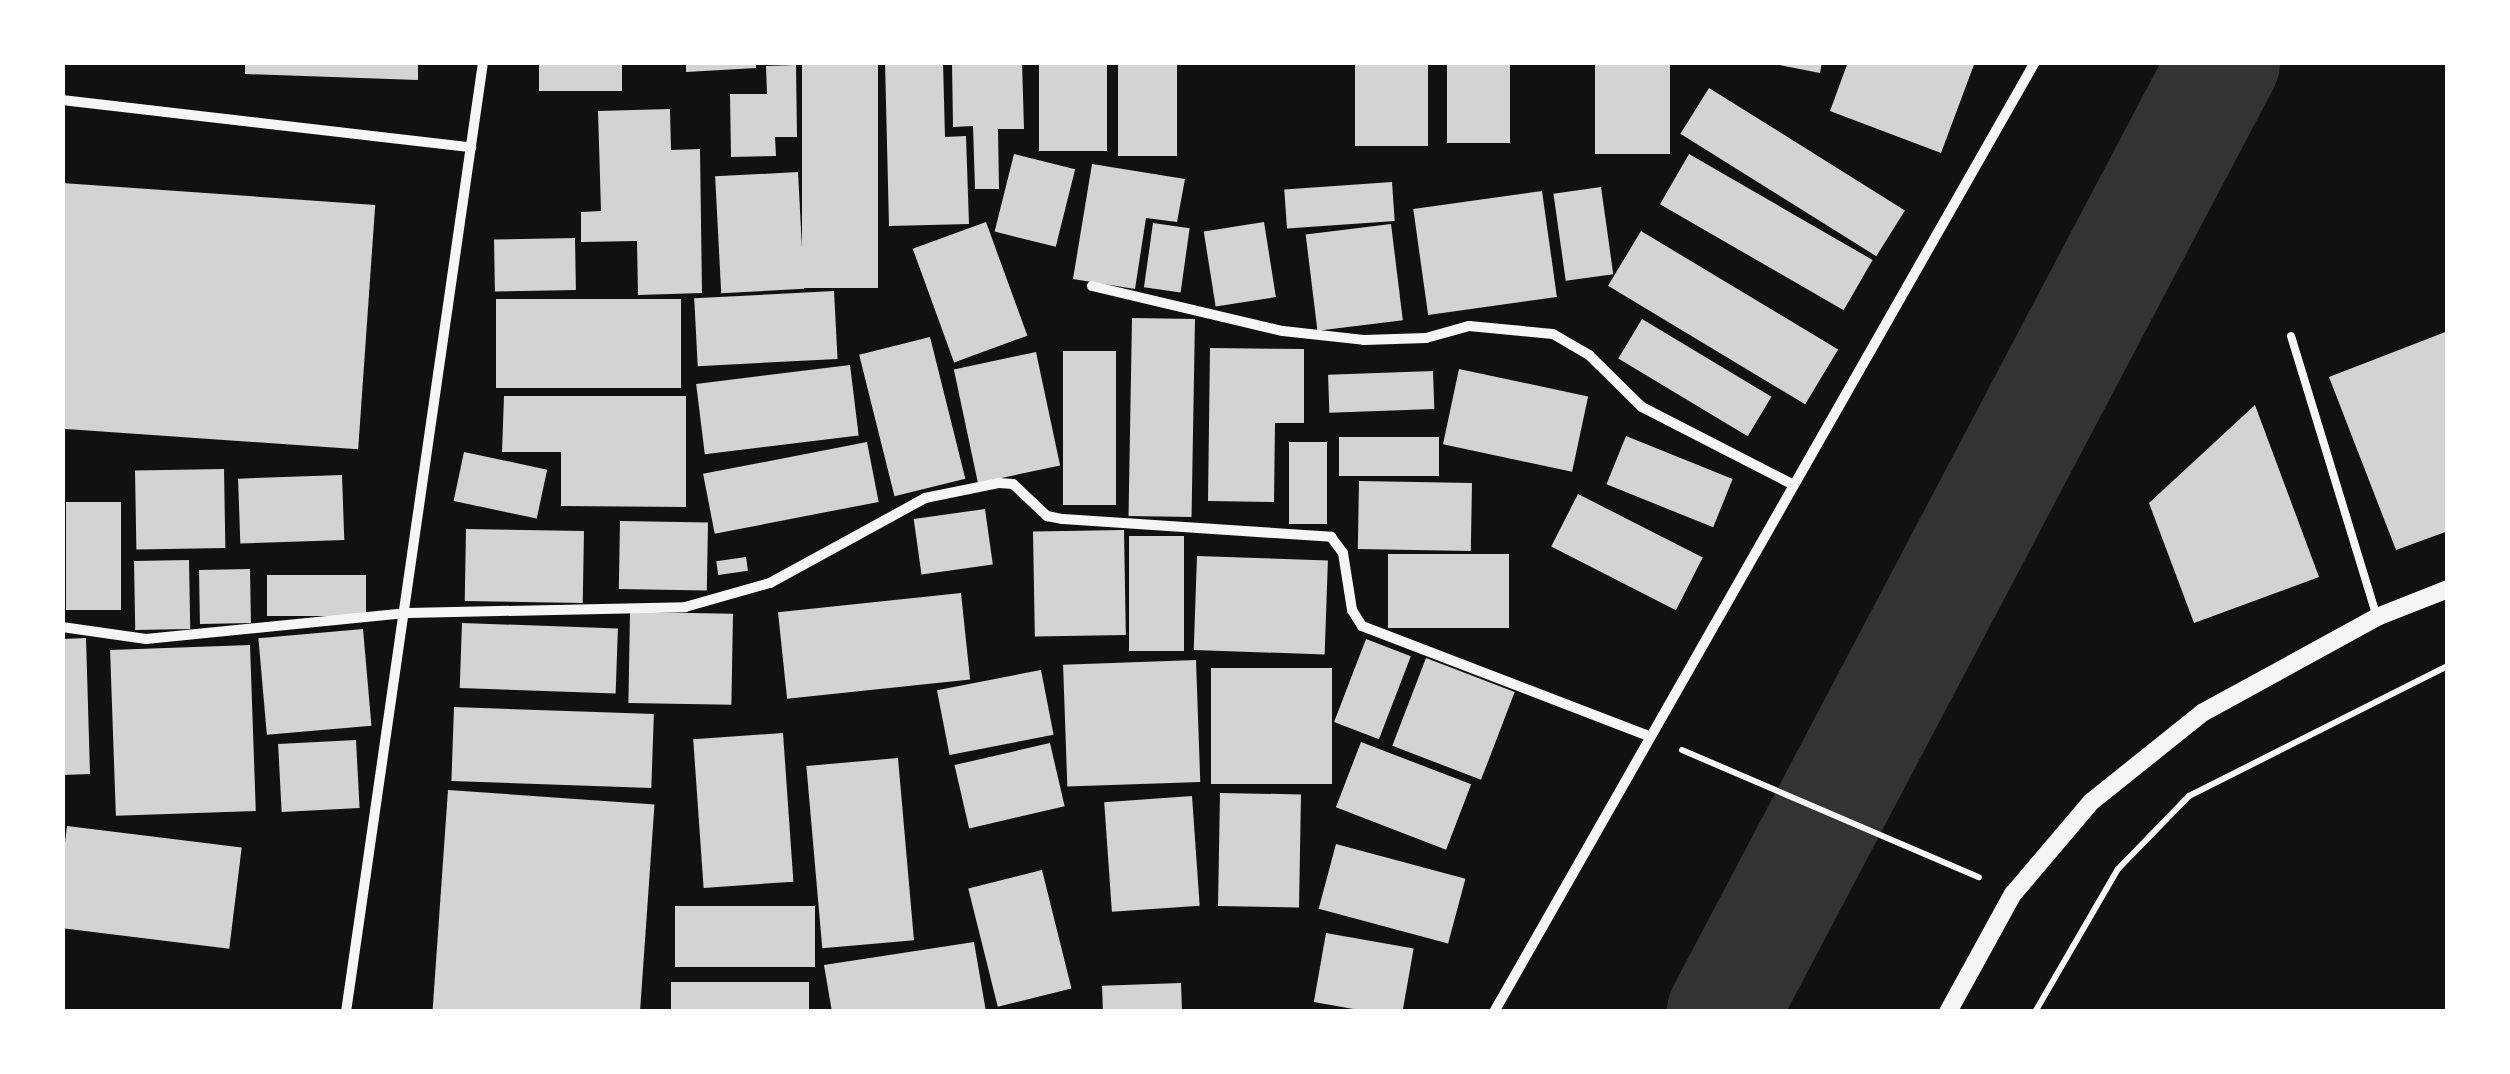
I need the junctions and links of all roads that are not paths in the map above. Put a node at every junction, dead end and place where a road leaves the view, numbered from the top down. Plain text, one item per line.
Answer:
1 (483, 62) edge
2 (2035, 62) edge
3 (62, 100) edge
4 (470, 147) junction
5 (1092, 286) dead end
6 (2291, 336) dead end
7 (1792, 484) junction
8 (2448, 589) edge
9 (408, 613) junction
10 (2378, 617) junction
11 (62, 627) edge
12 (1649, 736) junction
13 (346, 1012) edge
14 (1494, 1012) edge
15 (1948, 1012) edge

1 - 4 street
2 - 7 street
3 - 4 street
4 - 9 street
5 - 7 street
6 - 10 lane
7 - 12 street
8 - 10 street
9 - 11 street
9 - 12 street
9 - 13 street
10 - 15 street
12 - 14 street

